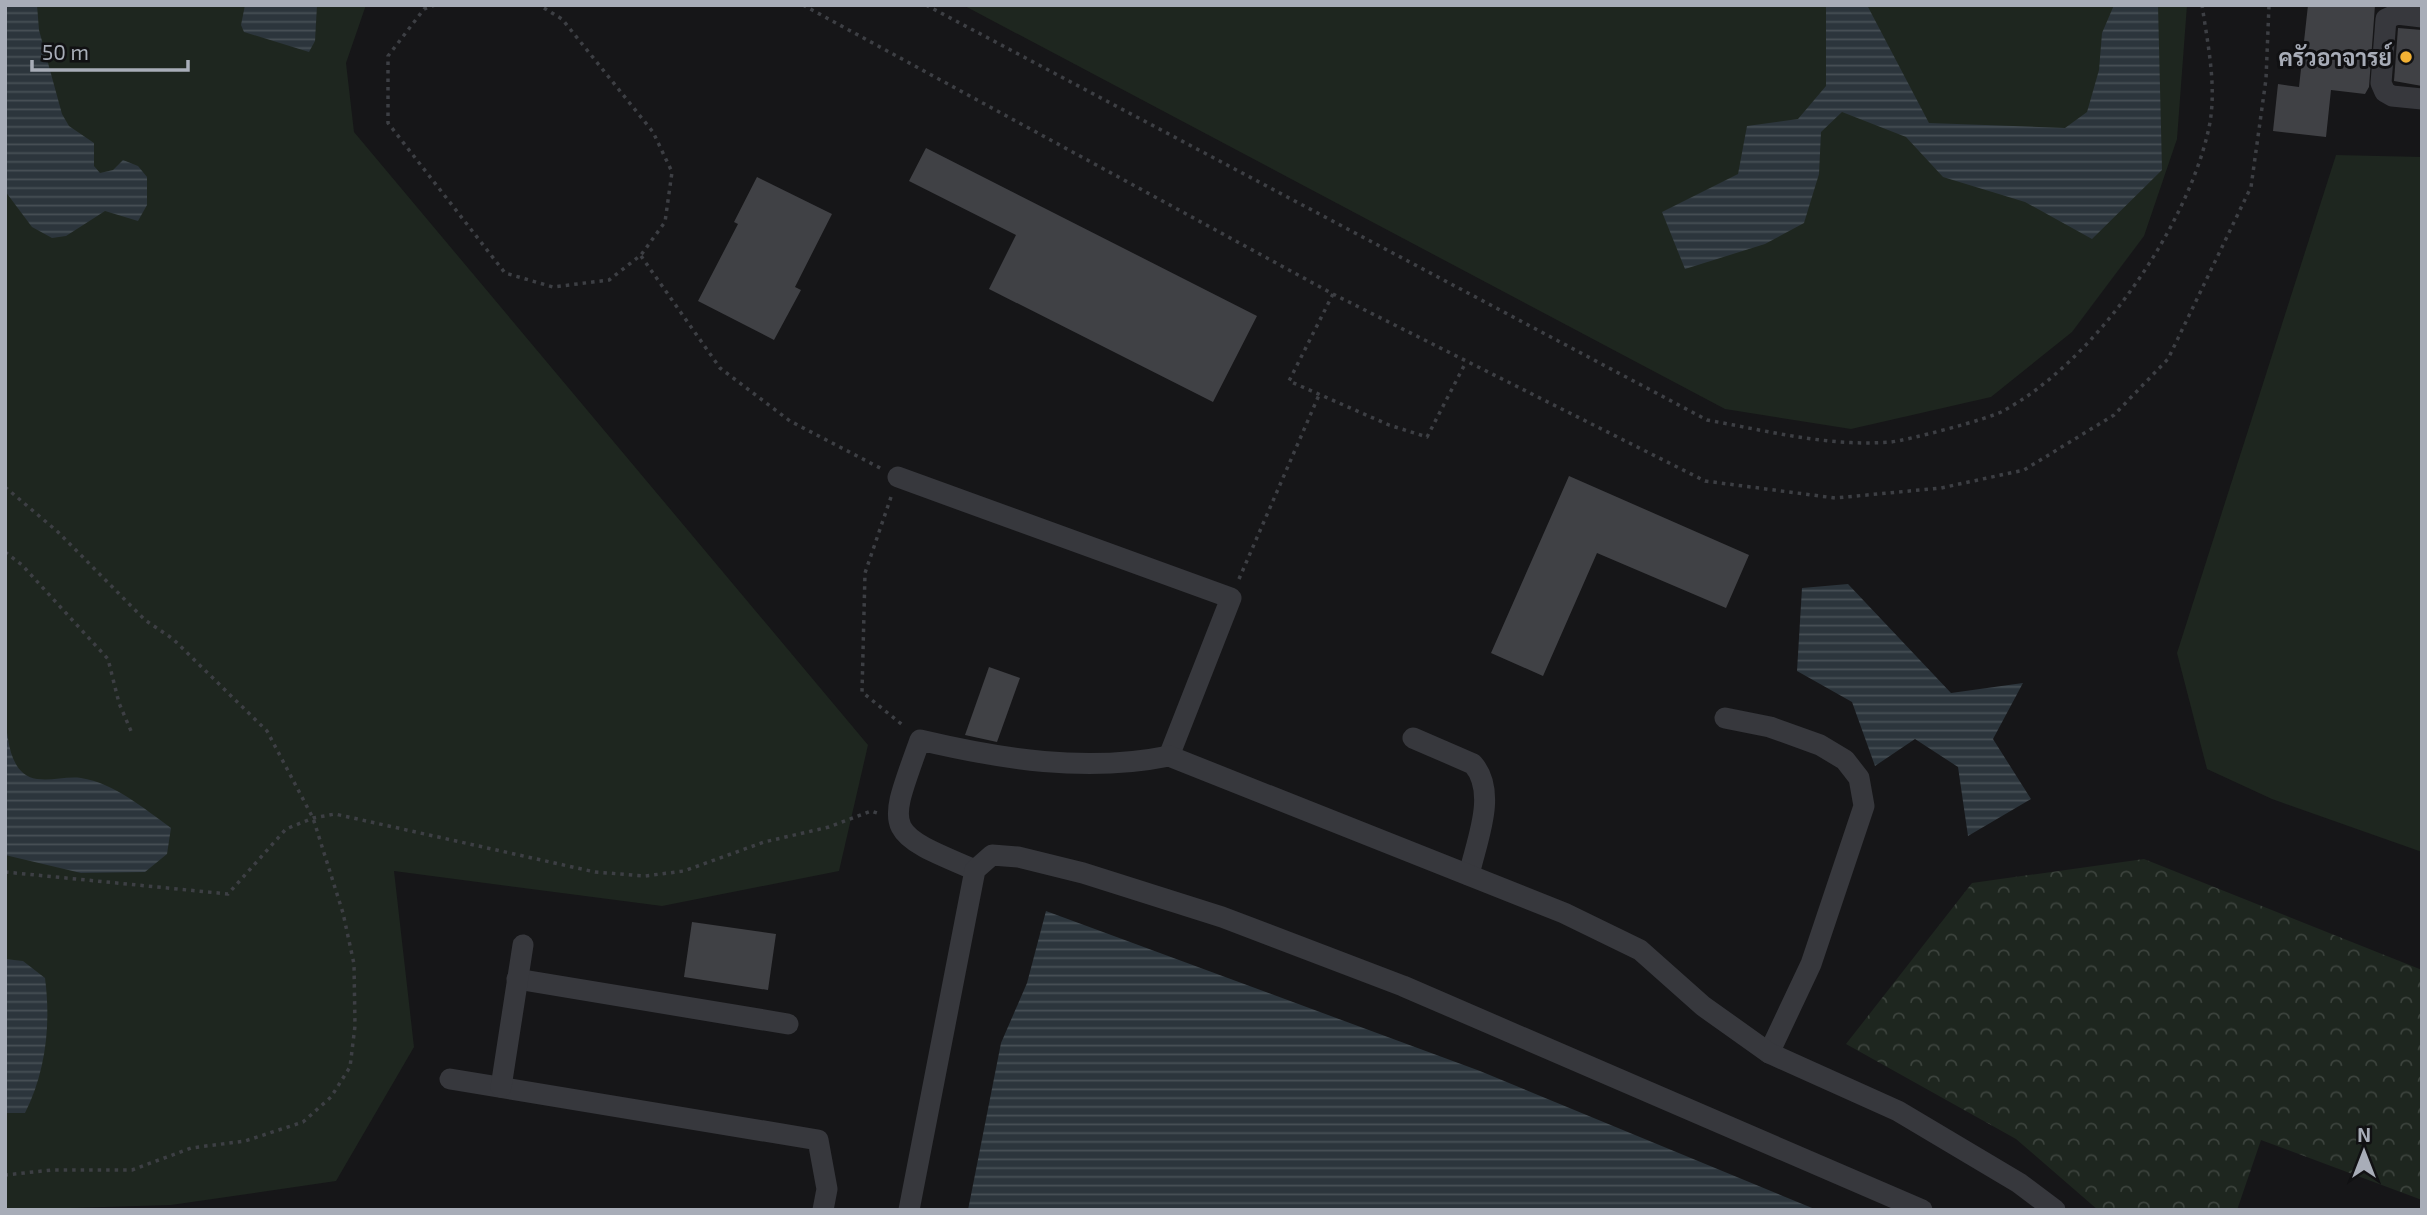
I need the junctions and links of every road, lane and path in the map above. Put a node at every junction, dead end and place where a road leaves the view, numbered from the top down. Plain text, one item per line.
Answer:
1 (435, 5) edge
2 (539, 5) edge
3 (803, 5) edge
4 (926, 5) edge
5 (2202, 5) edge
6 (2269, 5) edge
7 (2422, 17) edge
8 (2422, 99) edge
9 (641, 255) junction
10 (1333, 294) junction
11 (1466, 362) junction
12 (1319, 395) junction
13 (898, 477) junction
14 (5, 487) edge
15 (5, 552) edge
16 (1231, 598) junction
17 (1725, 718) dead end
18 (131, 731) dead end
19 (1413, 738) dead end
20 (920, 740) junction
21 (1169, 756) junction
22 (313, 818) junction
23 (896, 820) junction
24 (975, 870) junction
25 (5, 872) edge
26 (1469, 875) junction
27 (523, 945) dead end
28 (517, 979) junction
29 (788, 1024) dead end
30 (1769, 1053) junction
31 (450, 1079) dead end
32 (501, 1087) junction
33 (5, 1175) edge
34 (823, 1210) edge
35 (909, 1210) edge
36 (1922, 1210) edge
37 (2054, 1210) edge

1 - 9 path
2 - 9 path
3 - 10 path
4 - 5 path
6 - 11 path
7 - 8 street
9 - 13 path
10 - 11 path
10 - 12 path
11 - 12 path
12 - 16 path
13 - 16 street
13 - 20 path
14 - 22 path
15 - 18 path
16 - 21 street
17 - 30 street
19 - 26 street
20 - 21 street
20 - 23 street
21 - 26 street
22 - 23 path
22 - 25 path
22 - 33 path
23 - 24 street
24 - 35 street
24 - 36 street
26 - 30 street
27 - 28 street
28 - 29 street
28 - 32 street
30 - 37 street
31 - 32 street
32 - 34 street

